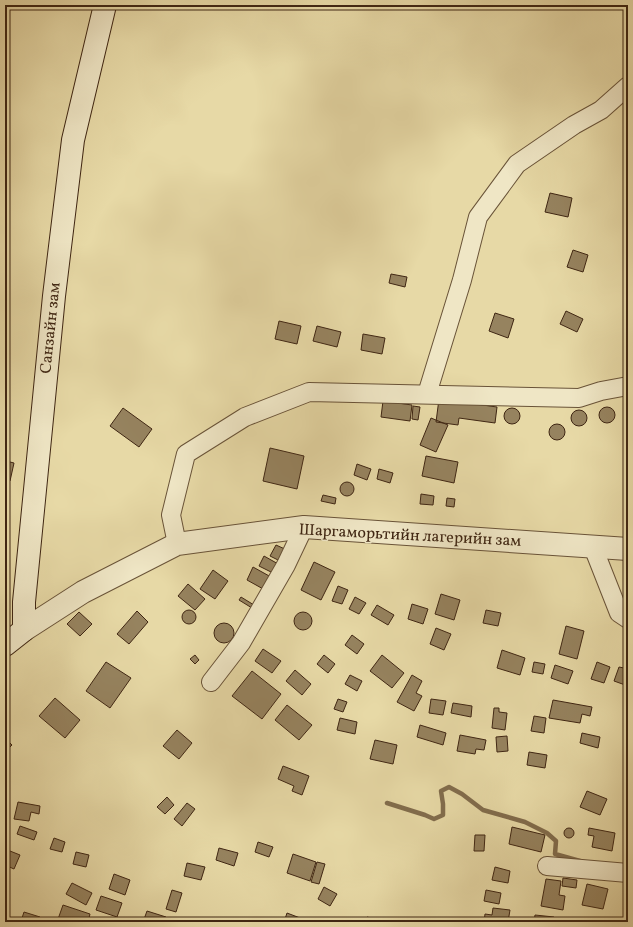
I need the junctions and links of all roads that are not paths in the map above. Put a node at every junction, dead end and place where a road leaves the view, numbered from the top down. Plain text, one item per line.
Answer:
1 (105, 5) edge
2 (628, 86) edge
3 (628, 386) edge
4 (427, 394) junction
5 (304, 528) junction
6 (177, 544) junction
7 (593, 547) junction
8 (628, 550) edge
9 (628, 619) edge
10 (24, 630) junction
11 (5, 645) edge
12 (211, 682) dead end
13 (547, 866) dead end
14 (628, 873) edge

1 - 10 main road, Санзайн зам
2 - 4 street
3 - 4 street
4 - 6 street
5 - 6 main road, Шаргаморьтийн лагерийн зам
5 - 7 main road, Шаргаморьтийн лагерийн зам
5 - 12 street
6 - 10 main road, Шаргаморьтийн лагерийн зам
7 - 8 main road, Шаргаморьтийн лагерийн зам
7 - 9 street
10 - 11 main road
13 - 14 street

